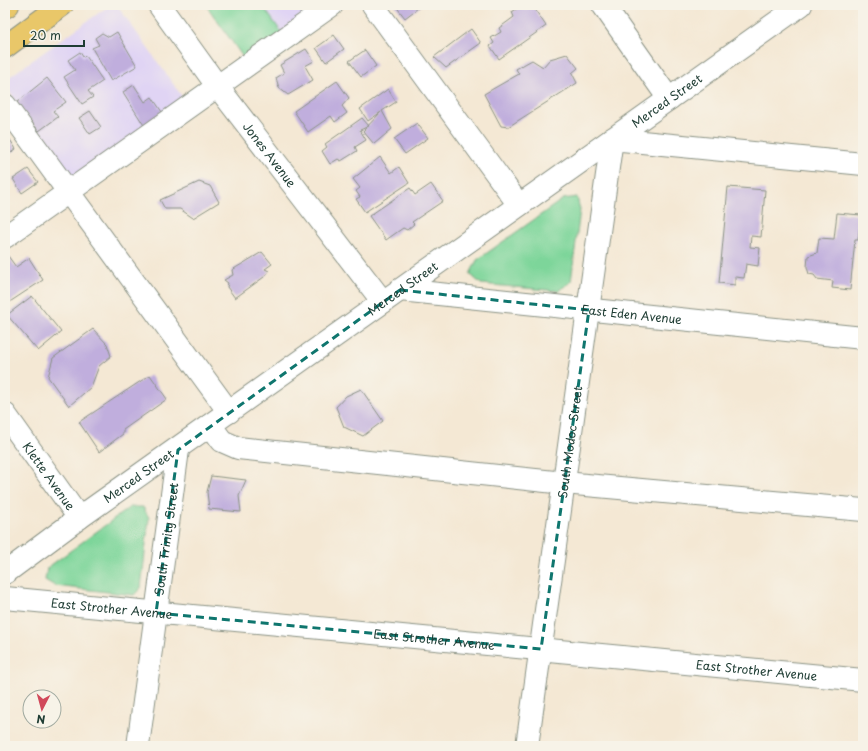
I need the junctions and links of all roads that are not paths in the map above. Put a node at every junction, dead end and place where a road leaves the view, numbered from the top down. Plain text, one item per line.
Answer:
1 (8, 5) edge
2 (62, 5) edge
3 (159, 5) edge
4 (332, 5) edge
5 (373, 5) edge
6 (603, 5) edge
7 (801, 5) edge
8 (5, 7) edge
9 (5, 47) edge
10 (218, 87) junction
11 (669, 99) junction
12 (5, 105) edge
13 (612, 139) junction
14 (863, 164) edge
15 (68, 193) junction
16 (519, 205) junction
17 (5, 237) edge
18 (391, 296) junction
19 (588, 310) junction
20 (863, 338) edge
21 (229, 412) junction
22 (5, 414) edge
23 (211, 426) junction
24 (178, 450) junction
25 (564, 483) junction
26 (863, 510) edge
27 (79, 518) junction
28 (5, 573) edge
29 (5, 598) edge
30 (156, 613) junction
31 (541, 650) junction
32 (863, 680) edge
33 (138, 746) edge
34 (527, 746) edge

1 - 8 main road
2 - 9 main road
3 - 10 street, Jones Avenue
4 - 10 street
5 - 16 street
6 - 11 street
7 - 11 street, Merced Street
10 - 15 street
10 - 18 street, Jones Avenue
11 - 13 street, Merced Street
12 - 15 street
13 - 14 street
13 - 16 street, Merced Street
13 - 19 street, South Modoc Street
15 - 17 street
15 - 21 street
16 - 18 street, Merced Street
18 - 19 street, East Eden Avenue
18 - 21 street, Merced Street
19 - 20 street, East Eden Avenue
19 - 25 street, South Modoc Street
21 - 23 street, Merced Street
22 - 27 street, Klette Avenue
23 - 24 street, Merced Street
23 - 25 street
24 - 27 street, Merced Street
24 - 30 street, South Trinity Street
25 - 26 street
25 - 31 street, South Modoc Street
27 - 28 street, Merced Street
29 - 30 street, East Strother Avenue
30 - 31 street, East Strother Avenue
30 - 33 street, South Trinity Street
31 - 32 street, East Strother Avenue
31 - 34 street, South Modoc Street

